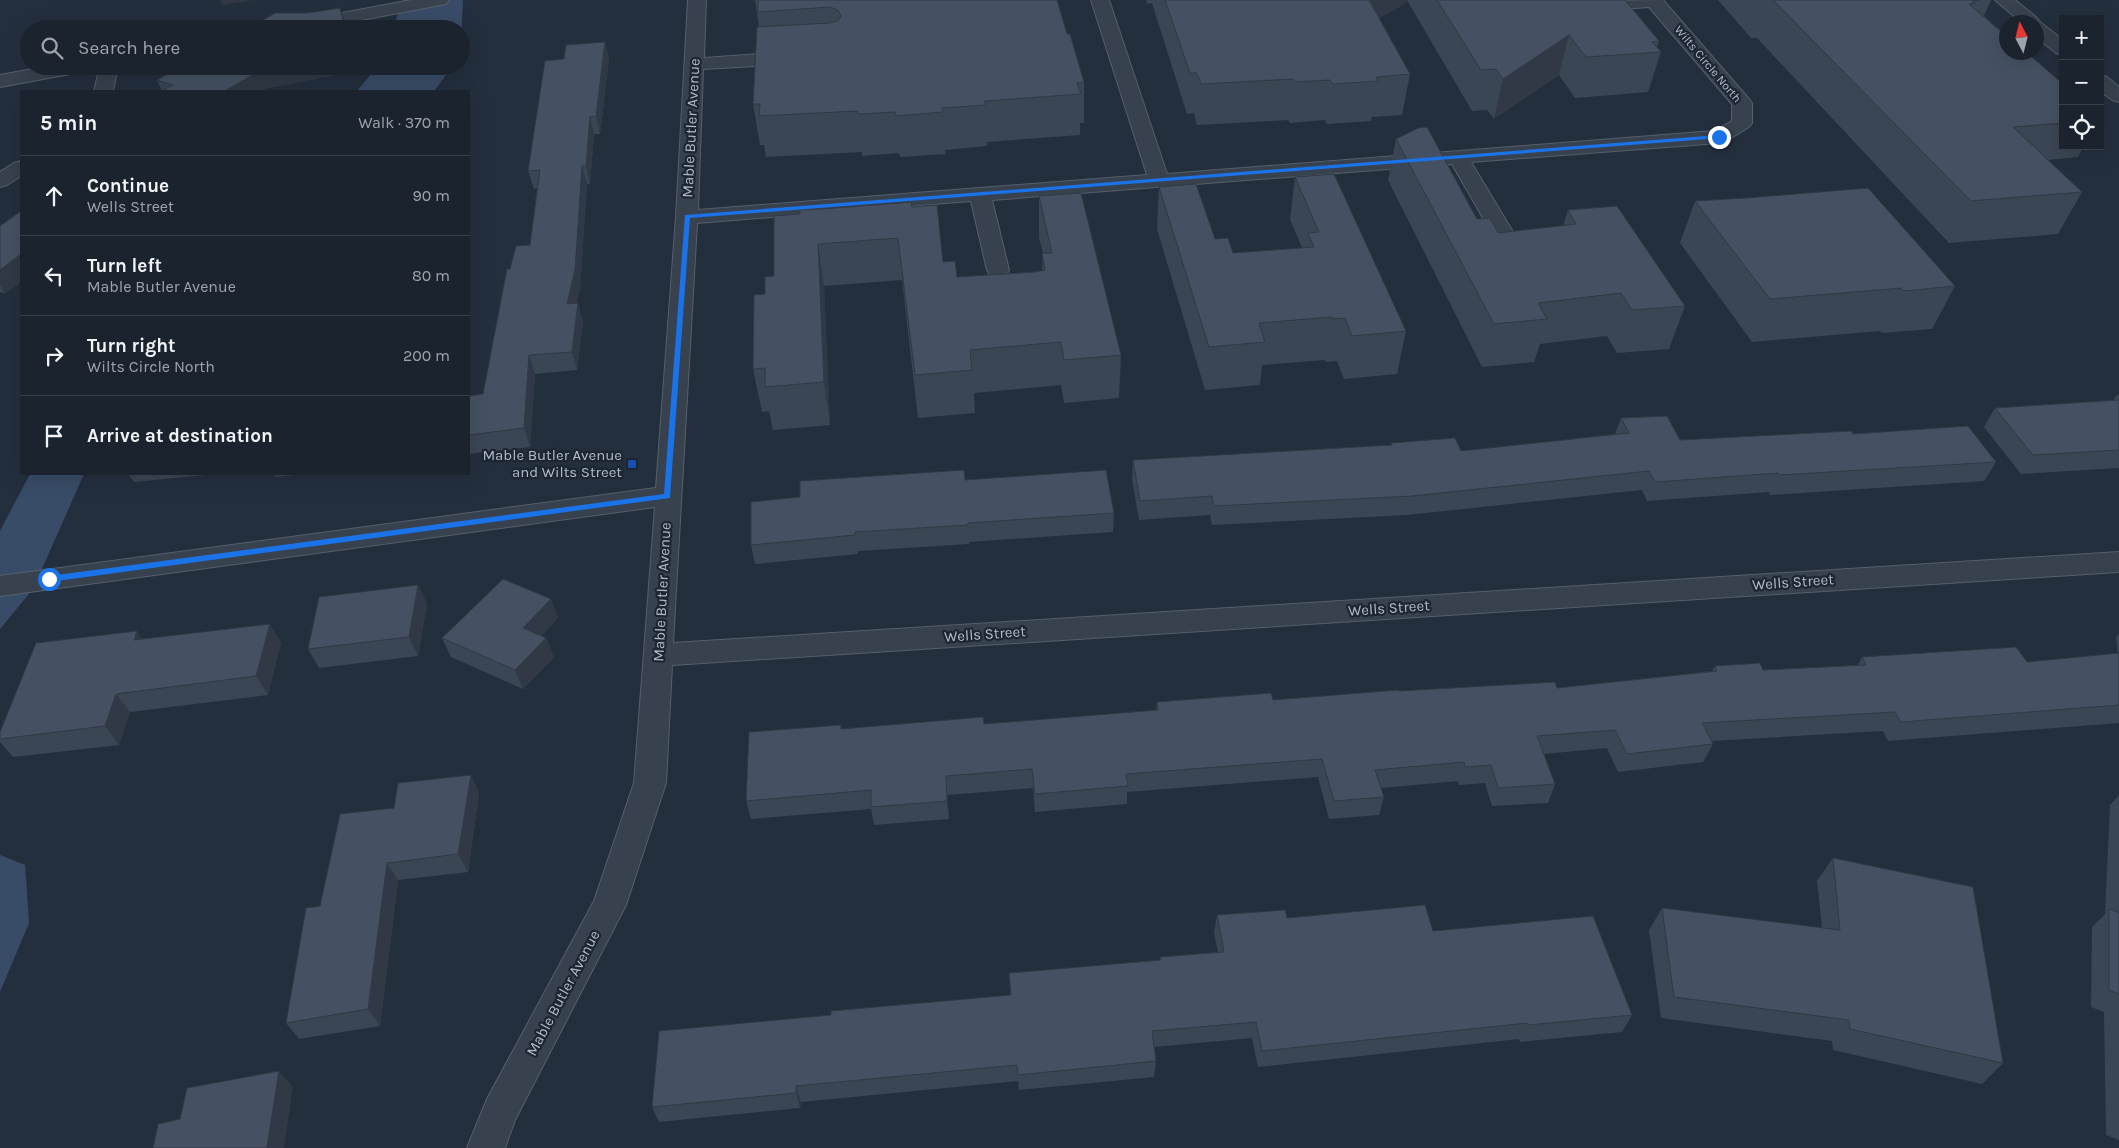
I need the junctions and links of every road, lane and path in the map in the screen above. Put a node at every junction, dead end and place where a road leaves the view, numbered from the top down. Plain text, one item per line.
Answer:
1 (440, 0) edge
2 (698, 0) edge
3 (1100, 0) edge
4 (2004, 0) edge
5 (1654, 1) edge
6 (1577, 7) edge
7 (2022, 15) edge
8 (332, 20) edge
9 (2044, 34) edge
10 (2059, 46) edge
11 (807, 57) edge
12 (694, 64) junction
13 (32, 75) edge
14 (107, 75) edge
15 (0, 81) edge
16 (2104, 84) edge
17 (104, 90) edge
18 (2119, 96) edge
19 (1458, 157) junction
20 (20, 169) edge
21 (1159, 180) junction
22 (0, 181) edge
23 (980, 194) junction
24 (687, 217) junction
25 (1505, 236) edge
26 (998, 270) dead end
27 (668, 496) junction
28 (2119, 562) edge
29 (0, 586) edge
30 (660, 655) junction
31 (486, 1148) edge

1 - 8 street
2 - 12 street, Mable Butler Avenue
3 - 21 street
4 - 7 street
5 - 6 street
5 - 19 street, Wilts Circle North
9 - 10 street
11 - 12 street
12 - 24 street, Mable Butler Avenue
13 - 15 street
14 - 17 street
16 - 18 street
19 - 21 street, Wilts Circle North
19 - 25 street
20 - 22 street
21 - 23 street, Wilts Circle North
23 - 24 street, Wilts Circle North
23 - 26 street
24 - 27 street, Mable Butler Avenue
27 - 29 street
27 - 30 street, Mable Butler Avenue
28 - 30 street, Wells Street
30 - 31 street, Mable Butler Avenue

